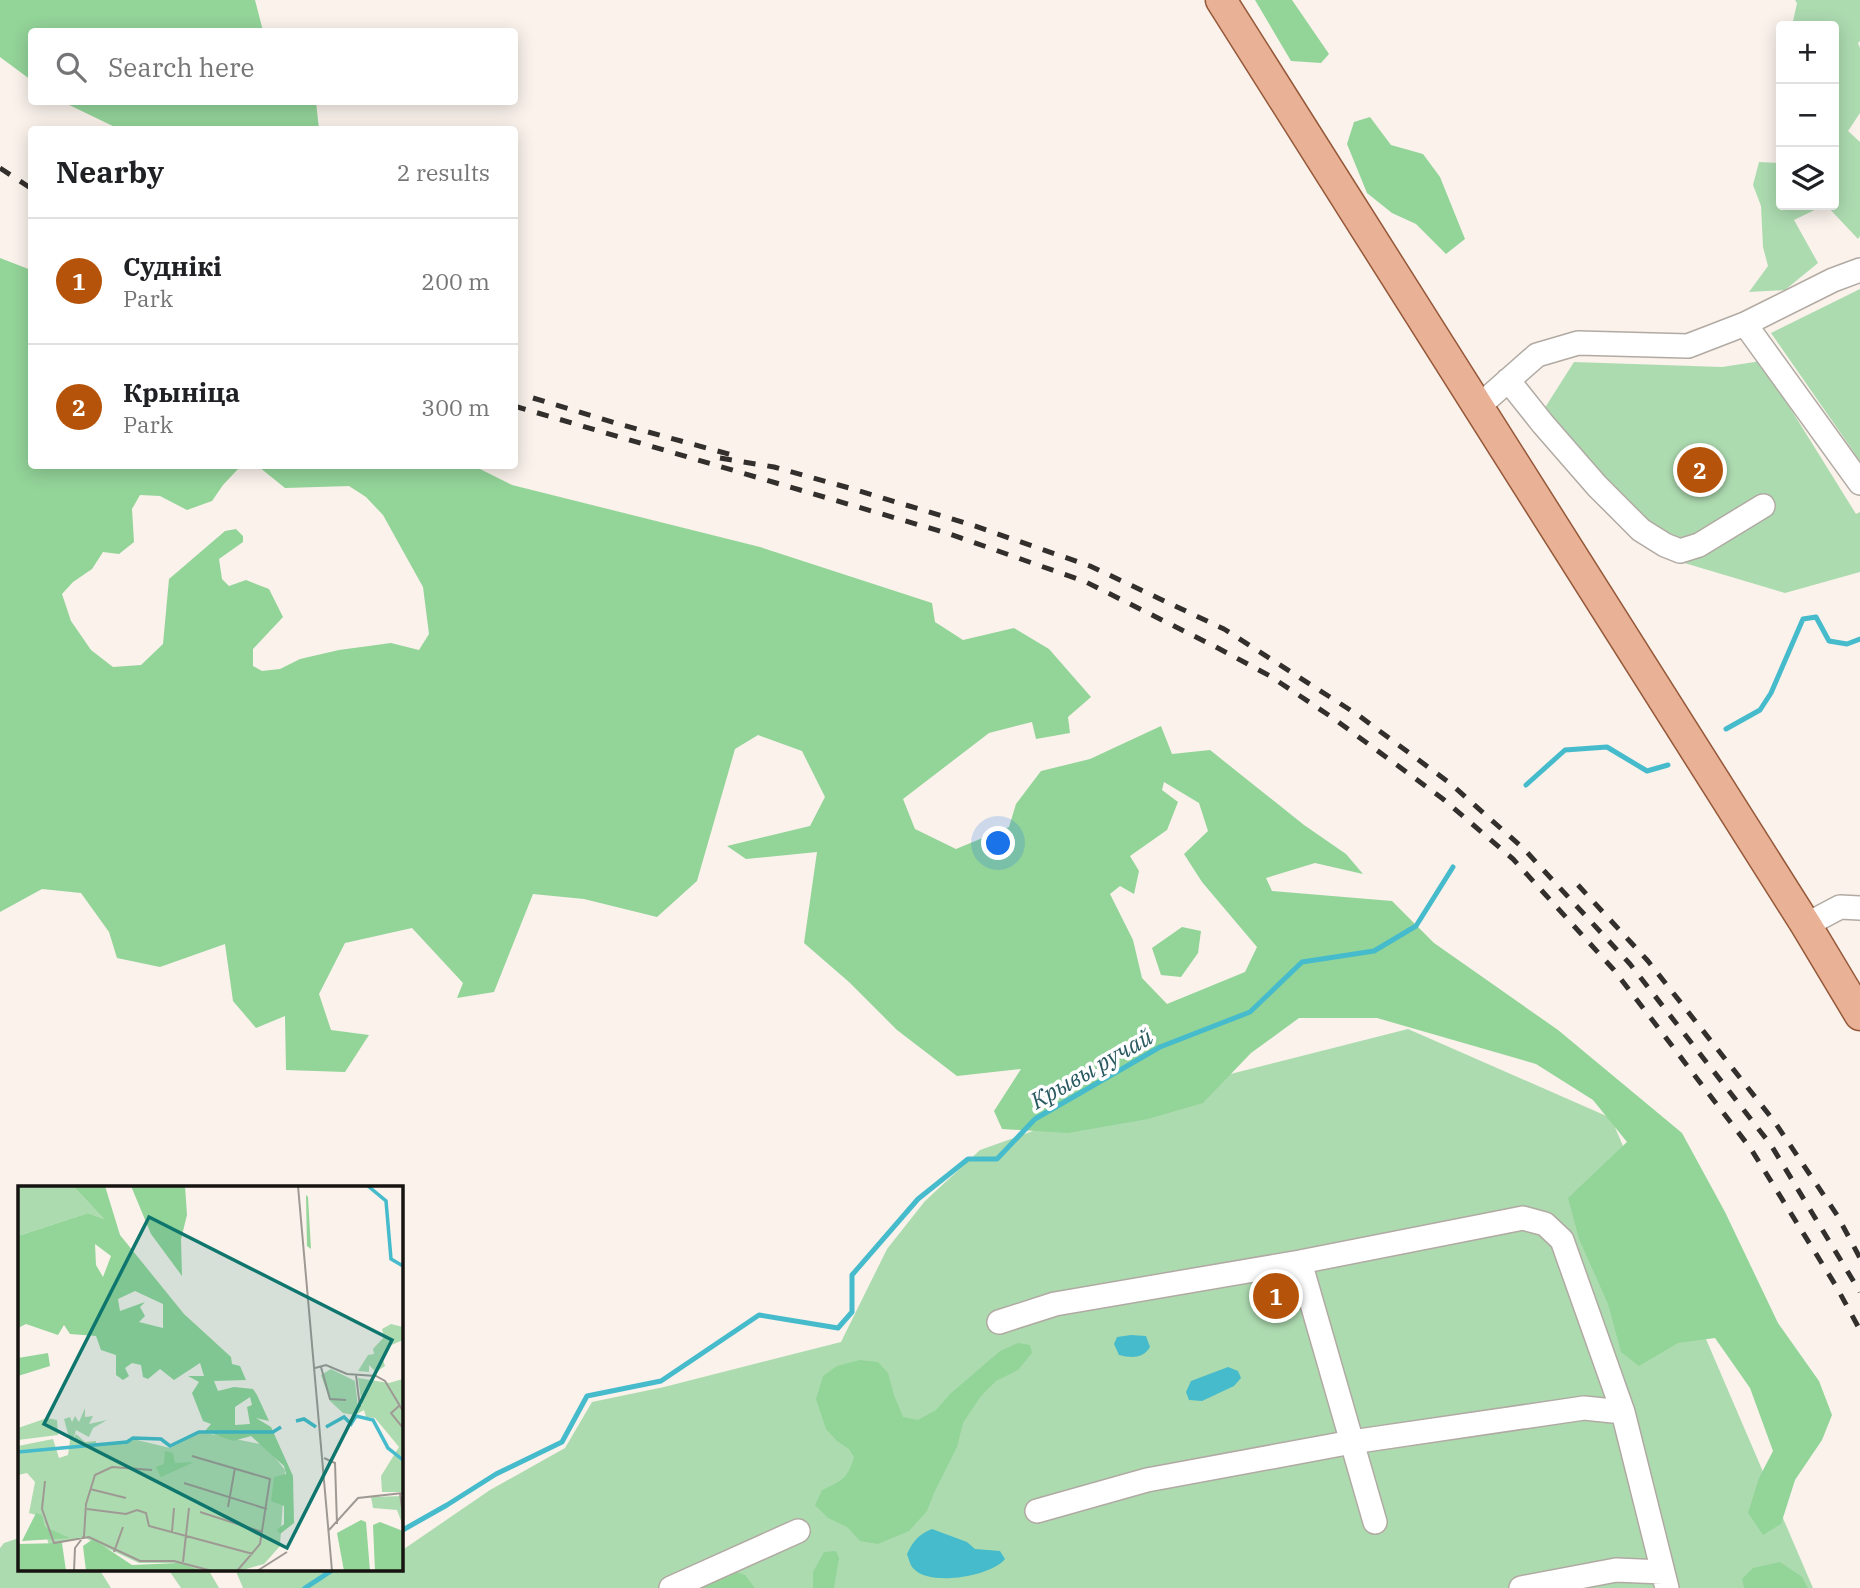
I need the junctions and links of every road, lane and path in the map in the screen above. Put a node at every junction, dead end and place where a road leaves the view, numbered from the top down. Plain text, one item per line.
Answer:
1 (1221, 0) edge
2 (1860, 270) edge
3 (1745, 324) junction
4 (1508, 380) junction
5 (1478, 407) junction
6 (1860, 483) edge
7 (1763, 506) dead end
8 (1860, 908) edge
9 (1807, 925) junction
10 (1860, 1014) edge
11 (1300, 1262) junction
12 (999, 1322) dead end
13 (1623, 1412) junction
14 (1352, 1442) junction
15 (1037, 1511) dead end
16 (1375, 1522) dead end
17 (798, 1531) dead end
18 (1665, 1580) edge
19 (671, 1588) edge
20 (1521, 1588) edge

1 - 5 main road
2 - 3 street
3 - 4 street
3 - 6 street
4 - 5 street
4 - 7 street
5 - 9 main road
8 - 9 street
9 - 10 main road
11 - 12 street
11 - 13 street
11 - 14 street
13 - 14 street
13 - 18 street
14 - 15 street
14 - 16 street
17 - 19 street
18 - 20 street

